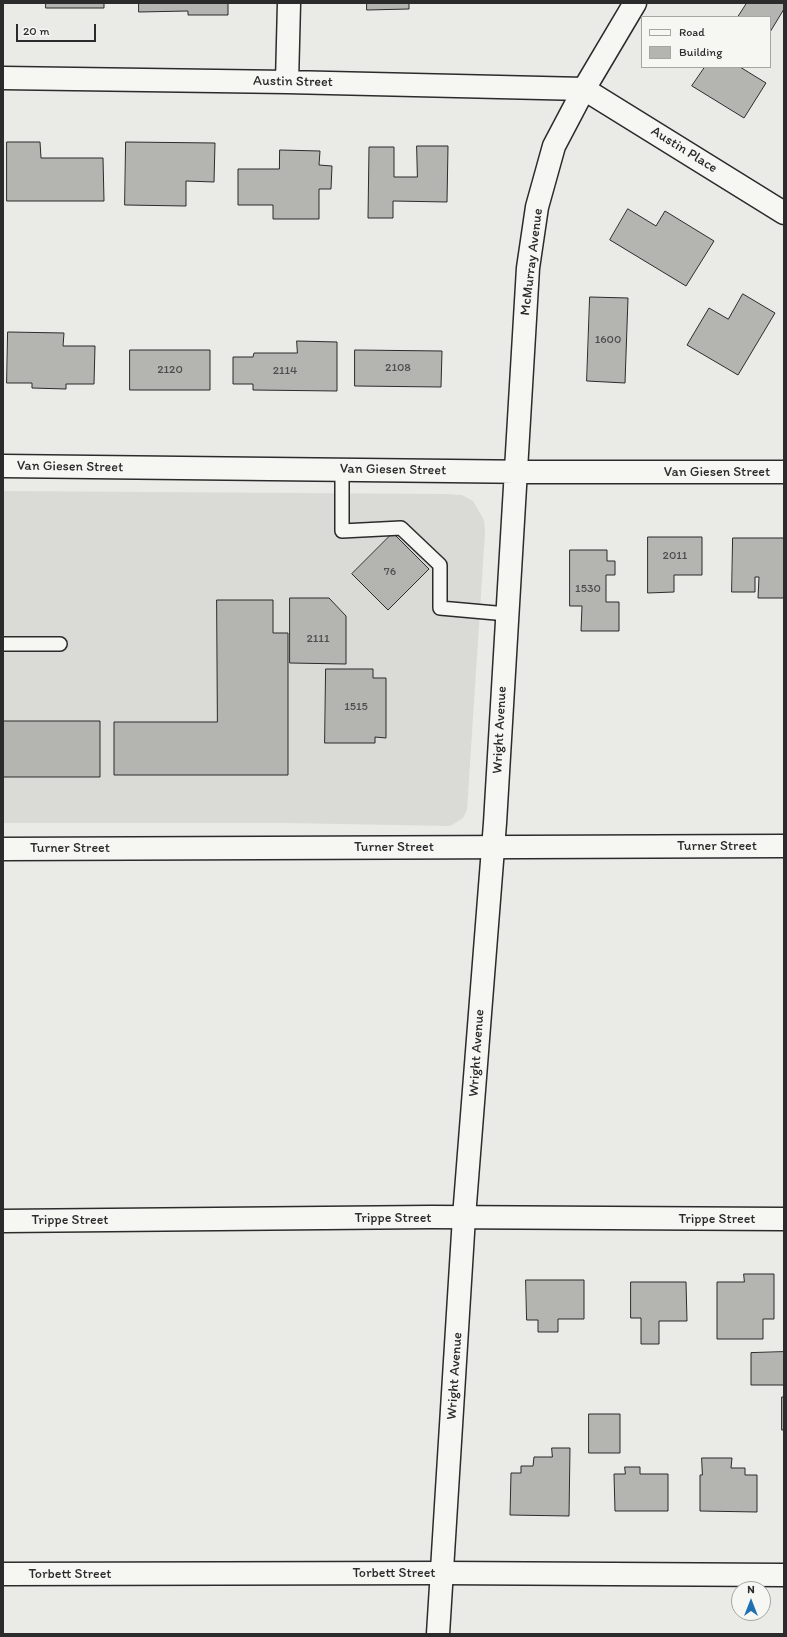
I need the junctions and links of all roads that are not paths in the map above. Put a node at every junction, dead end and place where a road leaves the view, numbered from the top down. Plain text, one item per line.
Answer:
1 (289, 3) edge
2 (635, 3) edge
3 (3, 78) edge
4 (287, 82) junction
5 (584, 89) junction
6 (784, 213) edge
7 (3, 466) edge
8 (342, 470) junction
9 (516, 471) junction
10 (784, 472) edge
11 (507, 614) junction
12 (3, 644) edge
13 (60, 644) dead end
14 (493, 846) junction
15 (784, 846) edge
16 (3, 848) edge
17 (464, 1218) junction
18 (784, 1219) edge
19 (3, 1220) edge
20 (441, 1573) junction
21 (3, 1574) edge
22 (784, 1575) edge
23 (438, 1634) edge

1 - 4 street
2 - 5 street, McMurray Avenue
3 - 4 street, Austin Street
4 - 5 street, Austin Street
5 - 6 street, Austin Place
5 - 9 street, McMurray Avenue
7 - 8 street, Van Giesen Street
8 - 9 street, Van Giesen Street
8 - 11 lane
9 - 10 street, Van Giesen Street
9 - 11 street, Wright Avenue
11 - 14 street, Wright Avenue
12 - 13 lane
14 - 15 street, Turner Street
14 - 16 street, Turner Street
14 - 17 street, Wright Avenue
17 - 18 street, Trippe Street
17 - 19 street, Trippe Street
17 - 20 street, Wright Avenue
20 - 21 street, Torbett Street
20 - 22 street, Torbett Street
20 - 23 street, Wright Avenue

